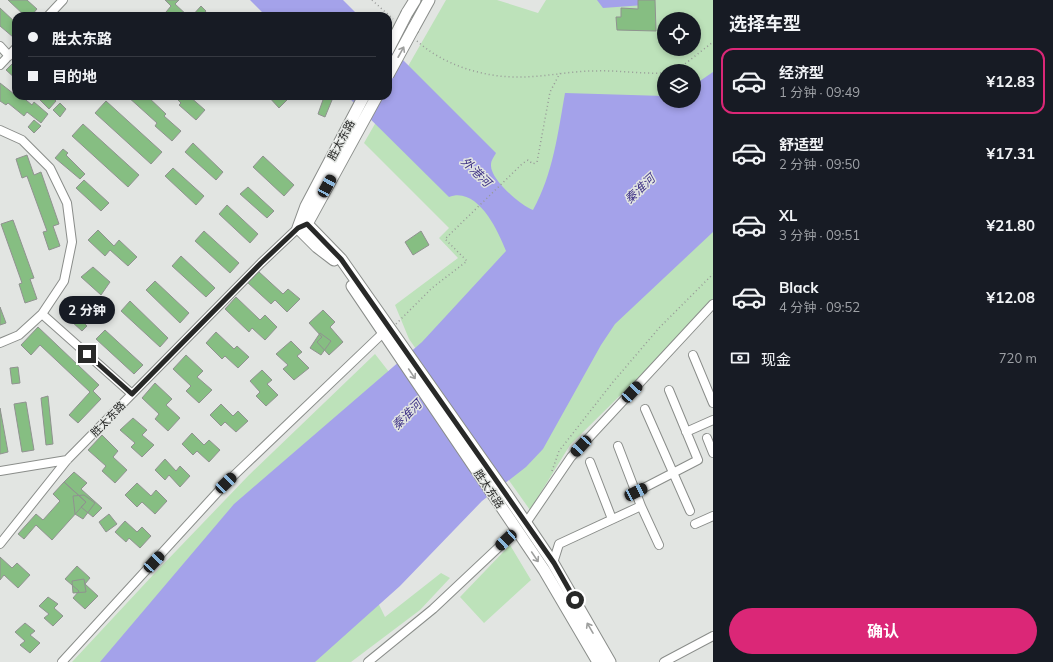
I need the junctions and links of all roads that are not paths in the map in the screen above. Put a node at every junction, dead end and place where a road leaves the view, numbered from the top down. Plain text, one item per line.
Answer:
1 (63, 0) edge
2 (415, 0) edge
3 (429, 0) edge
4 (52, 12) edge
5 (392, 42) edge
6 (0, 46) edge
7 (12, 53) edge
8 (9, 56) junction
9 (0, 65) edge
10 (392, 68) edge
11 (363, 100) edge
12 (374, 100) edge
13 (0, 130) edge
14 (351, 132) junction
15 (303, 226) junction
16 (713, 304) edge
17 (42, 314) junction
18 (390, 335) junction
19 (0, 343) edge
20 (693, 355) dead end
21 (710, 388) edge
22 (669, 390) dead end
23 (132, 394) junction
24 (713, 403) edge
25 (645, 409) dead end
26 (713, 420) edge
27 (686, 432) junction
28 (707, 438) dead end
29 (618, 446) dead end
30 (713, 453) edge
31 (68, 460) junction
32 (590, 462) dead end
33 (0, 471) edge
34 (673, 473) junction
35 (636, 492) junction
36 (641, 506) junction
37 (690, 511) dead end
38 (713, 516) edge
39 (612, 519) junction
40 (526, 523) junction
41 (695, 524) dead end
42 (517, 530) junction
43 (0, 544) edge
44 (659, 545) dead end
45 (554, 563) junction
46 (713, 636) edge
47 (62, 662) edge
48 (368, 662) edge
49 (598, 662) edge
50 (610, 662) edge
51 (664, 662) edge

1 - 4 street
2 - 5 main road, bridge
10 -> 3 main road, bridge
6 - 8 street
7 - 8 street
8 - 9 street
11 - 14 main road, 胜太东路
12 - 14 main road, 胜太东路
13 - 17 street
14 - 15 main road, 胜太东路
15 - 18 main road, 胜太东路
15 - 23 street, 胜太东路
16 - 40 street
17 - 19 street
17 - 23 street
18 - 40 main road, 胜太东路
18 -> 42 main road, 胜太东路
18 - 47 street
20 - 21 street
21 - 24 street
22 - 27 street
23 - 31 street, 胜太东路
25 - 34 street
26 - 27 street
27 - 34 street
28 - 30 street
29 - 35 street
31 - 33 street
31 - 43 street, 胜太东路
32 - 39 street
34 - 35 street
34 - 37 street
35 - 36 street
36 - 39 street
36 - 44 street
38 - 41 street
39 - 45 street
40 - 45 main road, 胜太东路
42 - 48 street
42 -> 49 main road, 胜太东路
50 -> 45 main road, 胜太东路
46 - 51 street

